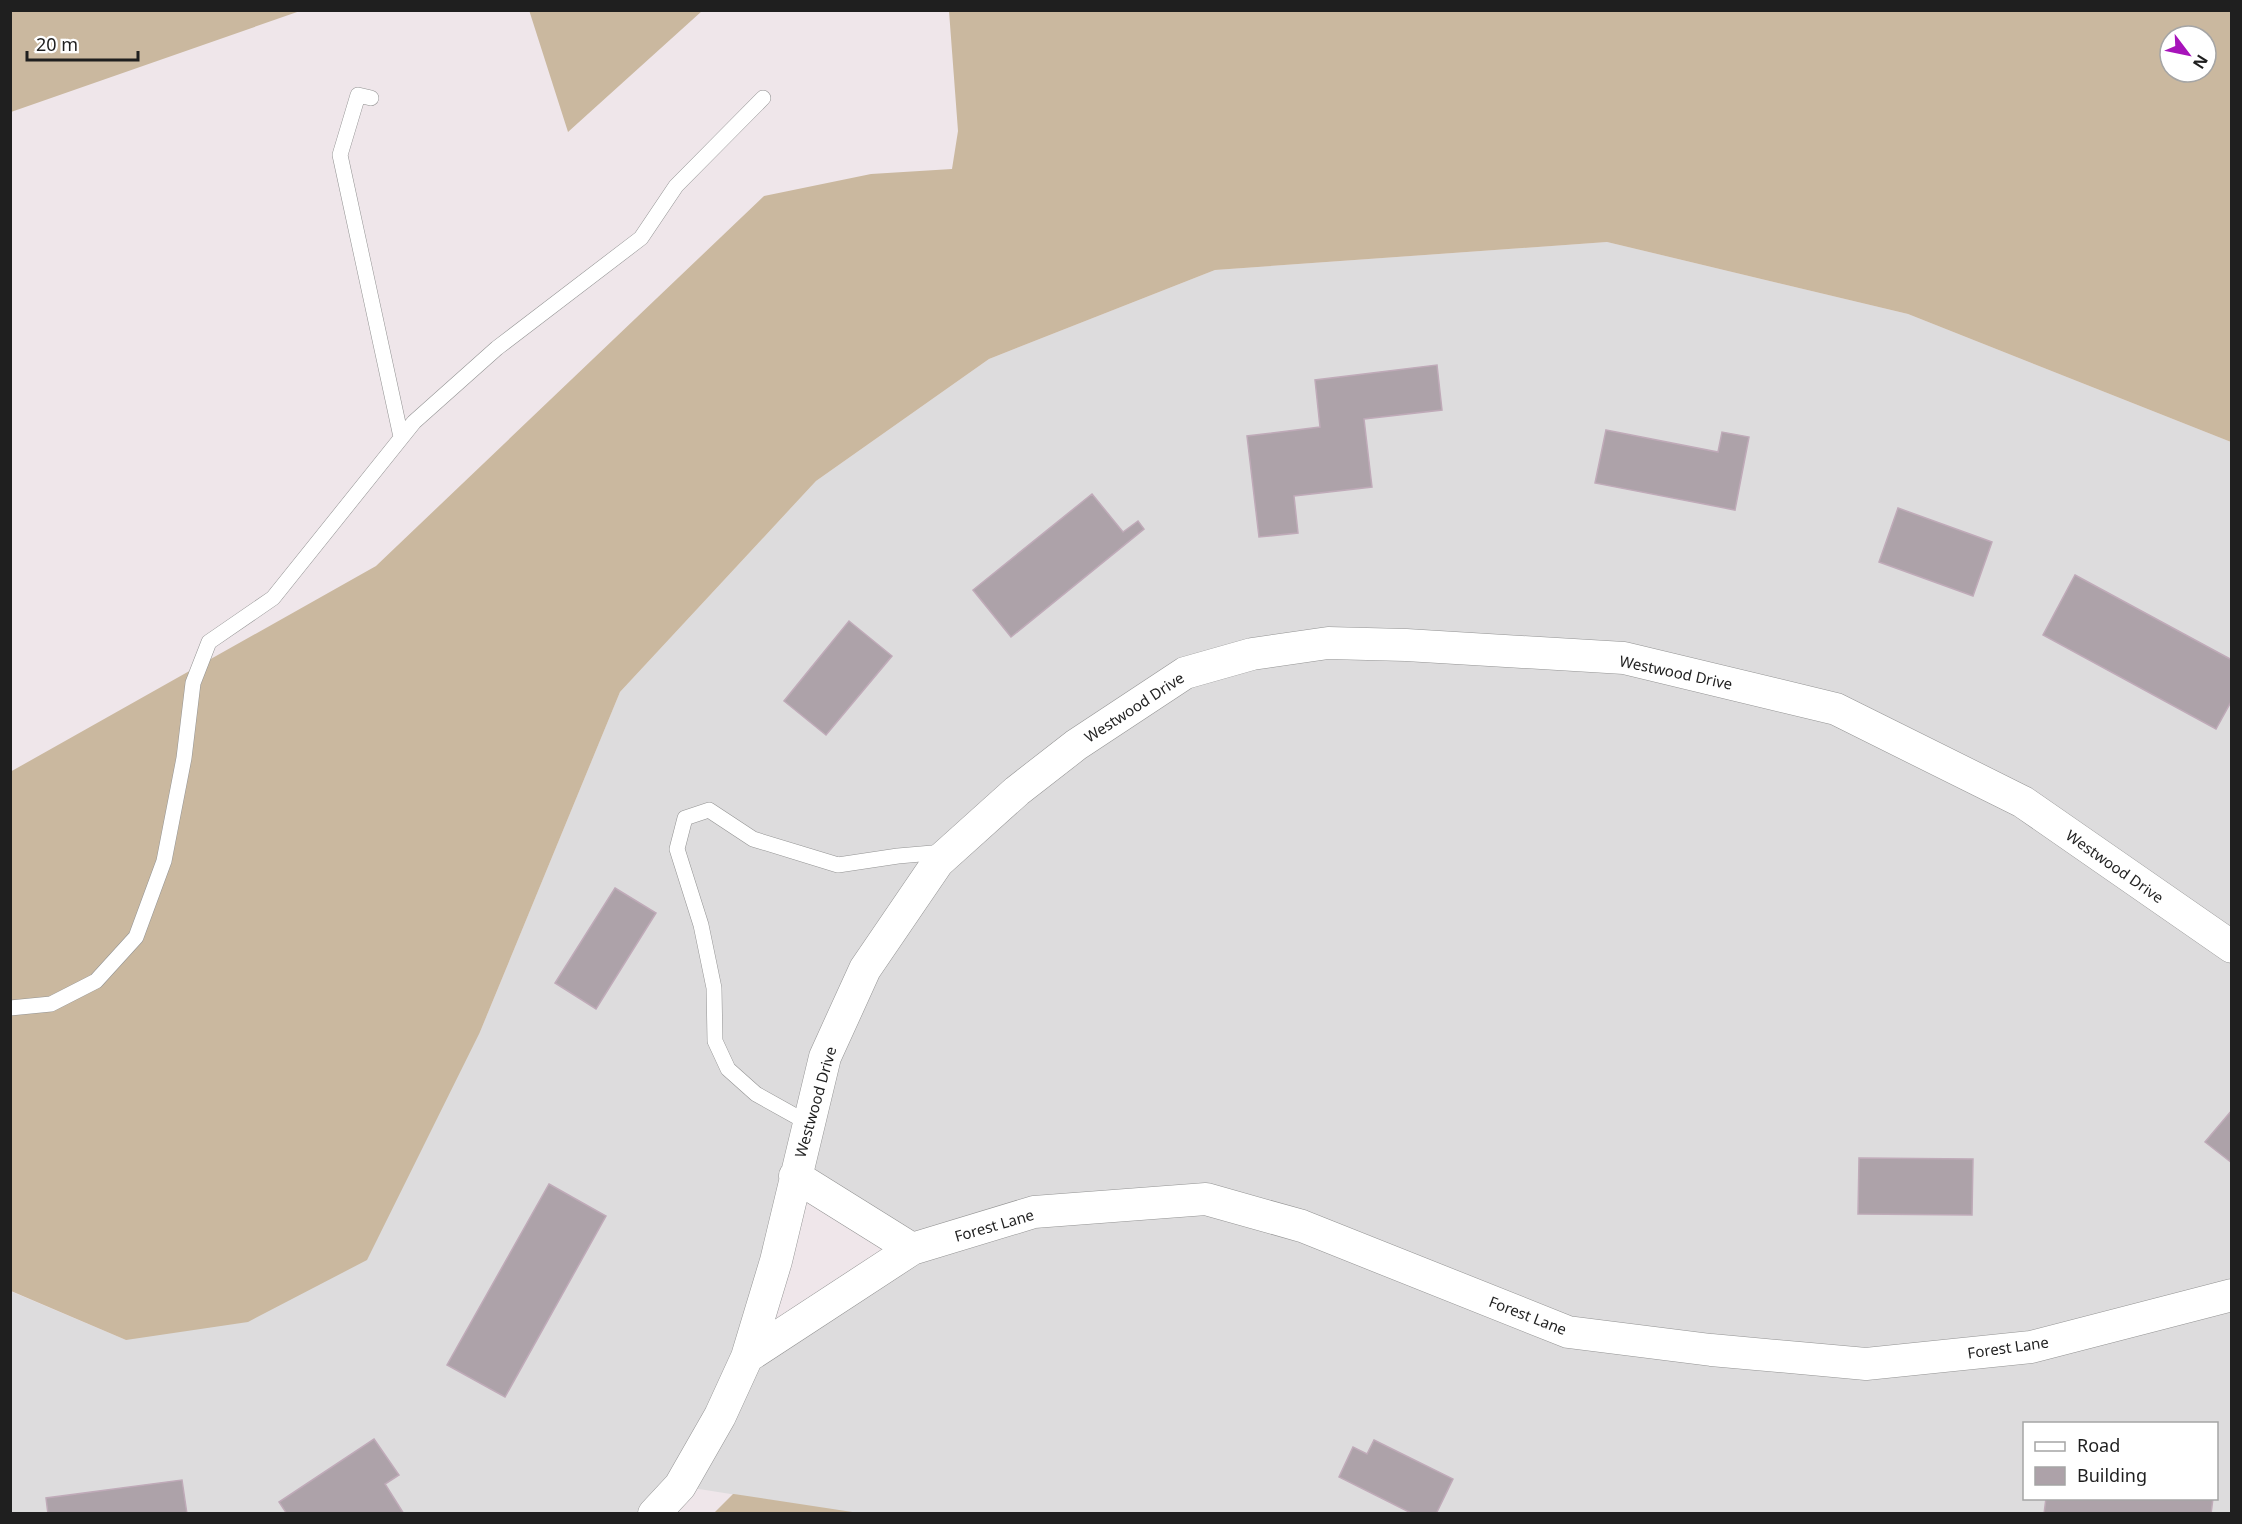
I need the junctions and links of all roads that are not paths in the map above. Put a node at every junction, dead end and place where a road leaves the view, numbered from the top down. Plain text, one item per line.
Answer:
1 (371, 98) dead end
2 (763, 99) dead end
3 (401, 437) junction
4 (950, 852) junction
5 (2232, 947) edge
6 (10, 1008) edge
7 (808, 1124) junction
8 (795, 1176) junction
9 (912, 1249) junction
10 (2232, 1295) edge
11 (747, 1357) junction
12 (654, 1514) edge

1 - 3 lane
2 - 3 lane
3 - 6 lane
4 - 5 street, Westwood Drive
4 - 7 street, Westwood Drive
4 - 7 lane
7 - 8 street, Westwood Drive
8 - 9 street
8 - 11 street, Westwood Drive
9 - 10 street, Forest Lane
9 - 11 street, Forest Lane
11 - 12 street, Westwood Drive

